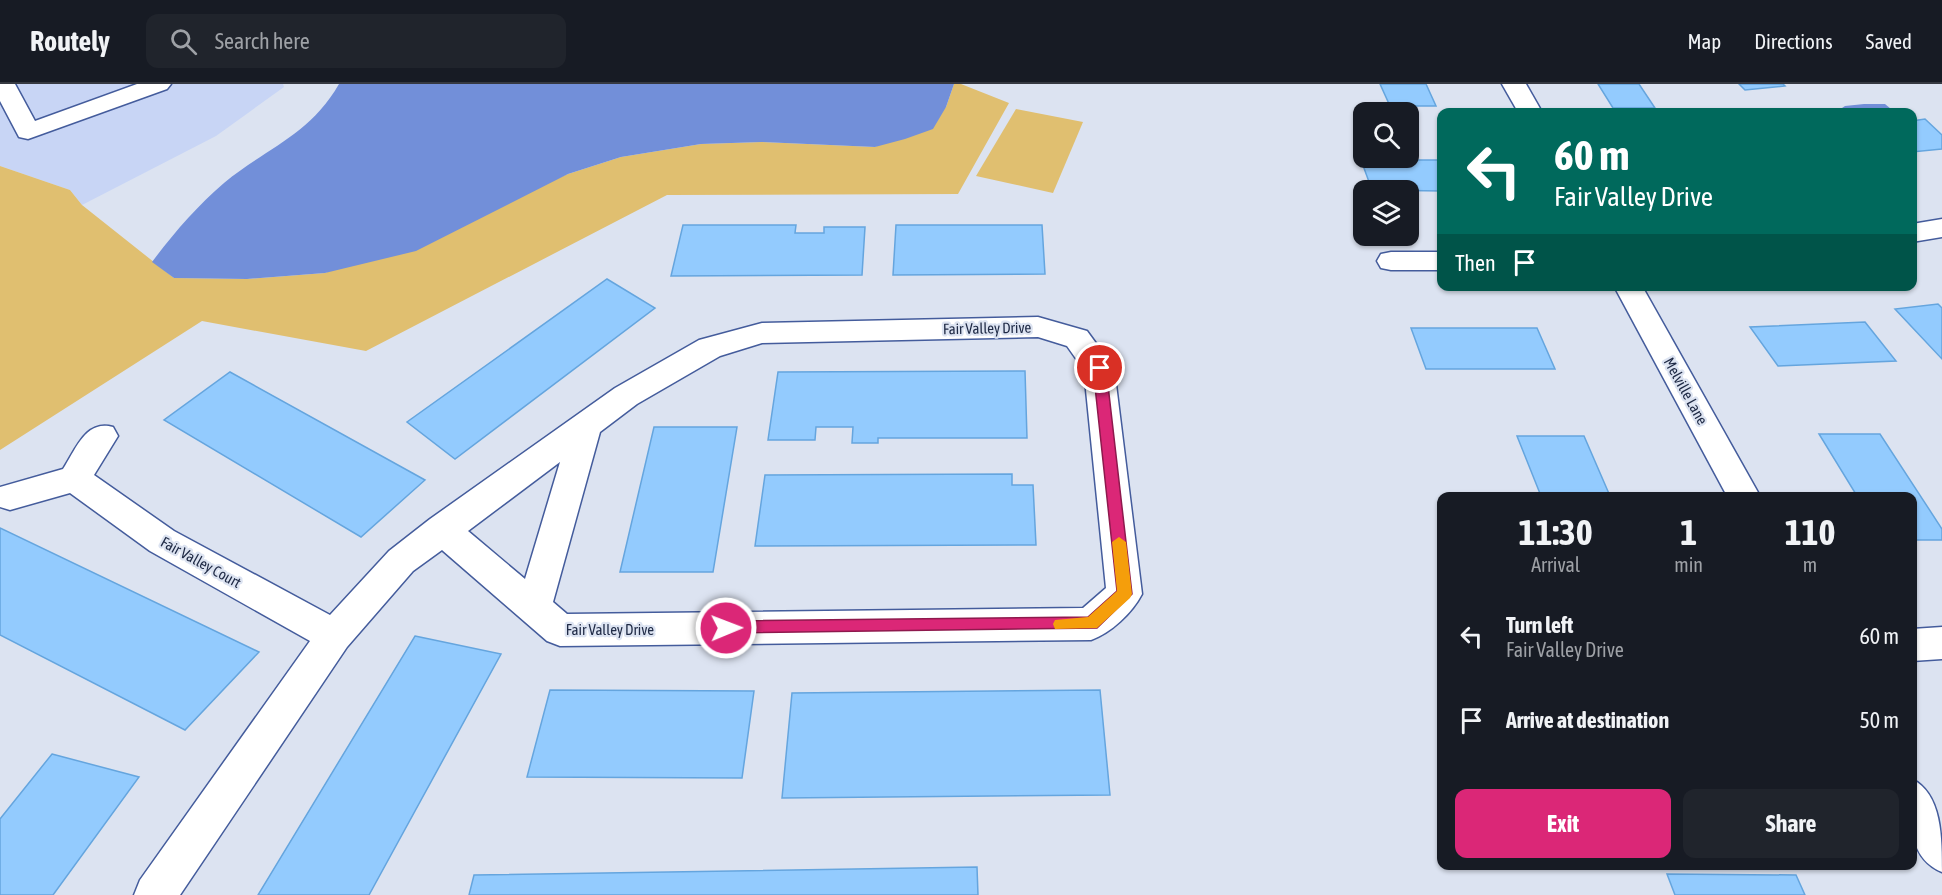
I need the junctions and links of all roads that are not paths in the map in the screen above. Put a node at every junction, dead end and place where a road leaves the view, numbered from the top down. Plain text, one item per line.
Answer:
1 (3, 84) edge
2 (159, 84) edge
3 (1514, 84) edge
4 (109, 93) edge
5 (1528, 108) edge
6 (1942, 228) edge
7 (1917, 232) edge
8 (1391, 261) dead end
9 (1437, 261) edge
10 (1631, 291) edge
11 (586, 426) junction
12 (102, 436) dead end
13 (74, 479) junction
14 (1742, 492) edge
15 (10, 497) dead end
16 (442, 529) junction
17 (534, 608) junction
18 (334, 636) junction
19 (1942, 643) edge
20 (1917, 645) edge
21 (1917, 807) edge
22 (1942, 851) edge
23 (155, 895) edge

1 - 4 street
2 - 4 street
3 - 5 street
6 - 7 street
8 - 9 street
10 - 14 street, Melville Lane
11 - 16 street, Fair Valley Drive
11 - 17 street
11 - 17 street, Fair Valley Drive
12 - 13 street
13 - 15 street
13 - 18 street, Fair Valley Court
16 - 17 street, Fair Valley Drive
16 - 18 street, Fair Valley Drive
18 - 23 street, Fair Valley Drive
19 - 20 street
21 - 22 street

